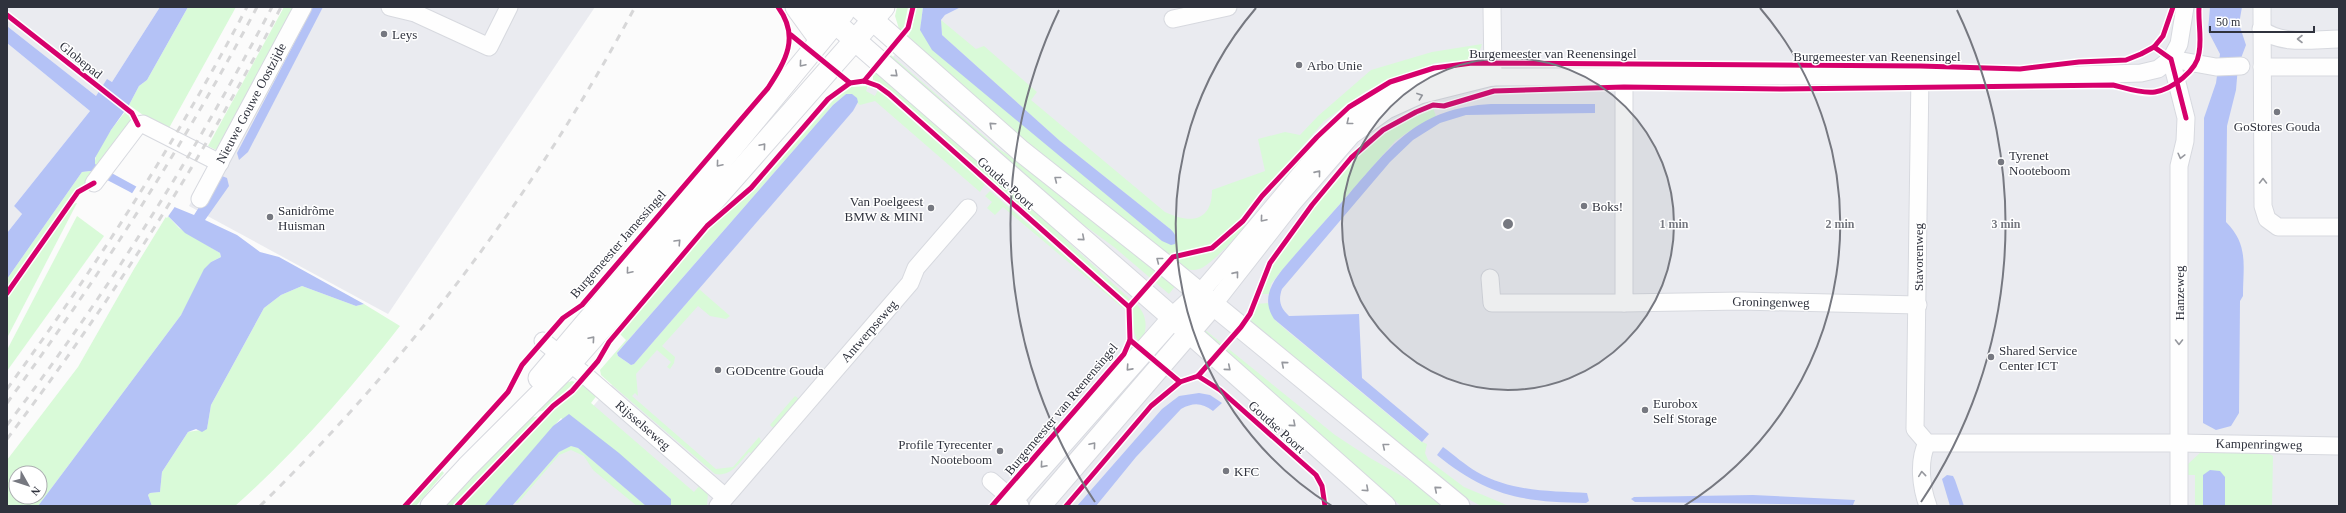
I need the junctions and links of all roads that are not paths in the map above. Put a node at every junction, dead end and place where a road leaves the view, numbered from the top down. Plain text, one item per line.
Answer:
1 (303, 7) edge
2 (390, 7) edge
3 (509, 7) edge
4 (796, 7) edge
5 (817, 7) edge
6 (1228, 7) edge
7 (1492, 7) edge
8 (2185, 7) edge
9 (2262, 7) edge
10 (872, 11) edge
11 (841, 14) edge
12 (1173, 19) dead end
13 (2261, 29) junction
14 (855, 39) junction
15 (820, 40) junction
16 (2339, 40) edge
17 (2171, 59) junction
18 (2242, 66) dead end
19 (2262, 67) junction
20 (2339, 67) edge
21 (1920, 74) junction
22 (1624, 75) junction
23 (1493, 77) junction
24 (220, 163) junction
25 (99, 177) dead end
26 (200, 199) dead end
27 (968, 208) dead end
28 (2339, 227) edge
29 (1490, 278) dead end
30 (1206, 300) junction
31 (1624, 303) junction
32 (1918, 306) junction
33 (1174, 318) junction
34 (1188, 332) junction
35 (558, 353) junction
36 (1927, 443) junction
37 (2179, 443) junction
38 (2339, 446) edge
39 (991, 481) dead end
40 (722, 502) edge
41 (1013, 504) edge
42 (431, 506) edge
43 (1040, 506) edge
44 (1385, 506) edge
45 (1459, 506) edge
46 (1928, 506) edge
47 (2179, 506) edge

1 - 24 street, Nieuwe Gouwe Oostzijde
2 - 3 street
4 - 15 main road
5 - 11 main road
6 - 12 street
7 - 23 street
8 - 17 street
9 - 13 street
10 - 14 main road
30 -> 10 main road
11 - 14 main road, Goudse Poort
11 - 15 main road, Burgemeester Jamessingel
16 -> 13 street
13 - 19 street
14 -> 33 main road, Goudse Poort
35 -> 14 main road, Burgemeester Jamessingel
15 -> 35 main road, Burgemeester Jamessingel
17 - 18 street
17 - 21 street, Burgemeester van Reenensingel
17 -> 37 street, Hanzeweg
19 - 20 street
28 -> 19 street
21 - 22 street, Burgemeester van Reenensingel
21 - 32 street, Stavorenweg
22 - 23 street, Burgemeester van Reenensingel
22 - 31 street
23 - 30 street, Burgemeester van Reenensingel
24 - 25 street
24 - 26 street, Nieuwe Gouwe Oostzijde
27 - 40 street, Antwerpseweg
29 - 31 street, Groningenweg
30 - 33 main road, Burgemeester van Reenensingel
30 - 34 main road, Burgemeester van Reenensingel
45 -> 30 main road
31 - 32 street, Groningenweg
32 - 36 street, Stavorenweg
33 - 34 main road, Goudse Poort
33 -> 41 main road, Burgemeester van Reenensingel
43 -> 34 main road, Burgemeester van Reenensingel
34 -> 44 main road, Goudse Poort
35 - 40 street, Rijsselseweg
35 - 42 main road, Burgemeester Jamessingel
36 - 37 street
46 -> 36 street
37 - 38 street, Kampenringweg
37 - 47 street, Hanzeweg
39 - 41 street, Burgemeester van Reenensingel

